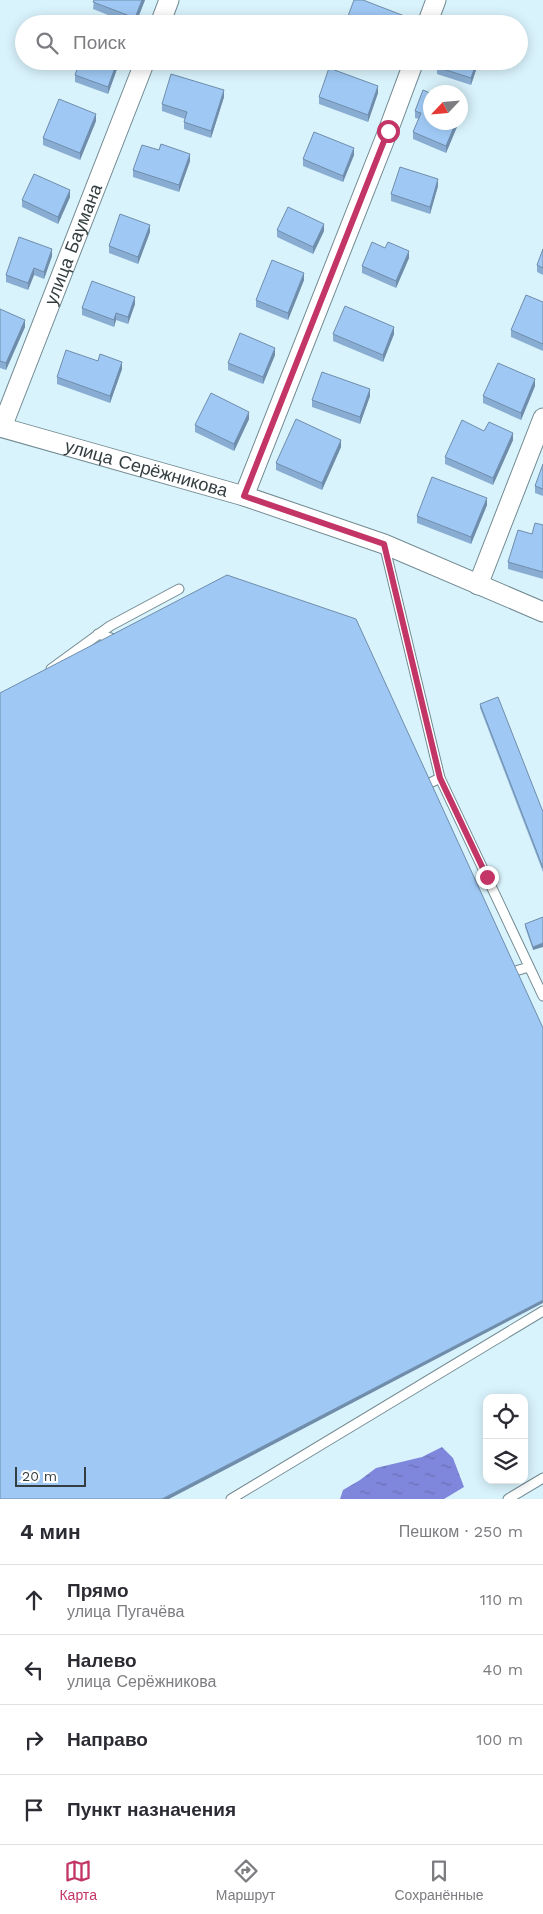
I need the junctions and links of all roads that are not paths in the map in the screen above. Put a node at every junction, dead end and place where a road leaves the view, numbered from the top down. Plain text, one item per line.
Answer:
1 (169, 0) edge
2 (436, 0) edge
3 (163, 15) edge
4 (431, 15) edge
5 (141, 70) edge
6 (411, 70) edge
7 (543, 418) edge
8 (1, 427) edge
9 (244, 496) junction
10 (384, 544) junction
11 (478, 585) junction
12 (178, 589) dead end
13 (543, 612) edge
14 (98, 634) junction
15 (125, 643) edge
16 (46, 673) edge
17 (440, 778) junction
18 (414, 791) edge
19 (529, 966) junction
20 (496, 977) edge
21 (543, 996) edge
22 (543, 1311) edge
23 (543, 1478) edge
24 (231, 1499) edge
25 (508, 1499) edge

1 - 3 street
2 - 4 street
5 - 8 street, улица Баумана
6 - 9 street
7 - 11 street
8 - 9 street, улица Серёжникова
9 - 10 street, улица Серёжникова
10 - 11 street, улица Серёжникова
10 - 17 lane
11 - 13 street, улица Серёжникова
12 - 14 lane
14 - 15 lane
14 - 16 lane
17 - 18 lane
17 - 19 lane
19 - 20 lane
19 - 21 lane
22 - 24 lane
23 - 25 lane

